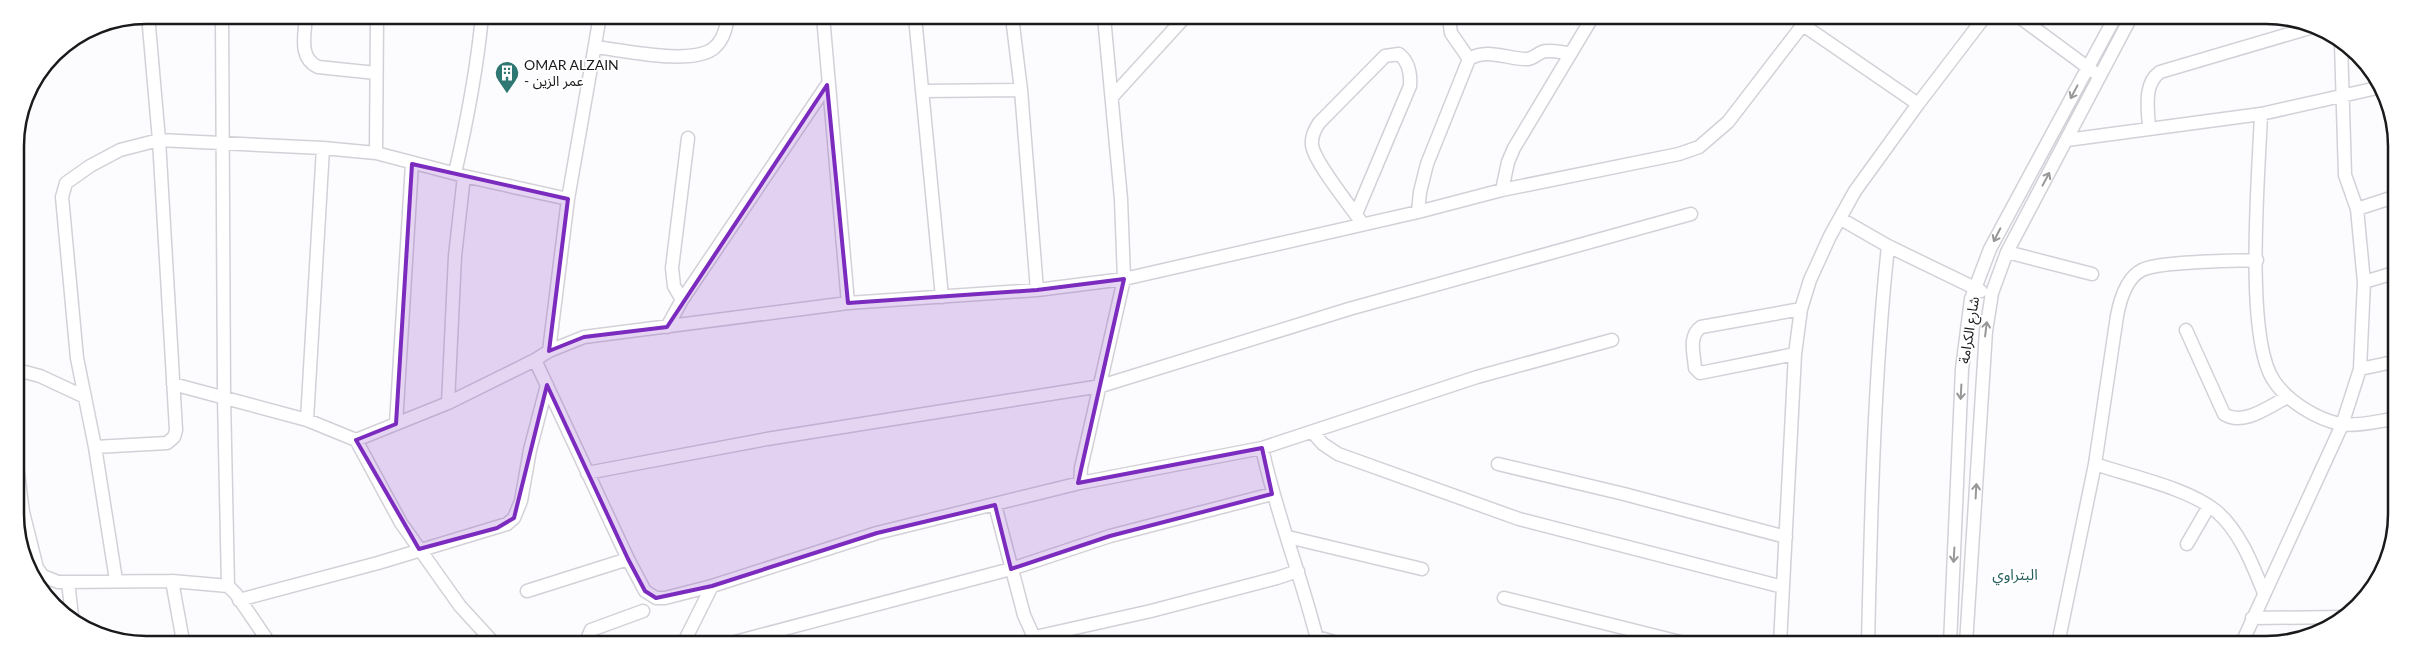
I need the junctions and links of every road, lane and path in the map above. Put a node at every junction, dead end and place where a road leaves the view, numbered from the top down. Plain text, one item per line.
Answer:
1 (149, 24) edge
2 (222, 24) edge
3 (306, 24) edge
4 (377, 24) edge
5 (481, 24) edge
6 (599, 24) edge
7 (726, 24) edge
8 (823, 24) edge
9 (916, 24) edge
10 (1013, 24) edge
11 (1105, 24) edge
12 (1179, 24) edge
13 (1450, 24) edge
14 (1588, 24) edge
15 (1804, 24) edge
16 (1809, 24) edge
17 (1979, 24) edge
18 (2029, 24) edge
19 (2111, 24) edge
20 (2127, 24) edge
21 (2304, 30) edge
22 (595, 47) junction
23 (2341, 50) edge
24 (1570, 53) junction
25 (1469, 59) junction
26 (2088, 68) junction
27 (376, 73) junction
28 (2099, 75) junction
29 (827, 85) junction
30 (2374, 89) edge
31 (1021, 90) junction
32 (922, 91) junction
33 (2343, 94) junction
34 (1112, 97) junction
35 (1918, 104) junction
36 (2261, 114) junction
37 (2149, 128) junction
38 (688, 138) dead end
39 (159, 140) junction
40 (2067, 140) junction
41 (222, 144) junction
42 (323, 148) junction
43 (376, 153) junction
44 (412, 164) junction
45 (460, 175) junction
46 (1502, 190) junction
47 (568, 198) junction
48 (2388, 199) edge
49 (2357, 210) junction
50 (1418, 212) junction
51 (1691, 214) dead end
52 (1359, 219) junction
53 (1841, 219) junction
54 (1888, 246) junction
55 (2007, 252) junction
56 (2257, 260) junction
57 (2092, 274) dead end
58 (2388, 275) edge
59 (1124, 280) junction
60 (2364, 282) junction
61 (1976, 287) junction
62 (1036, 290) junction
63 (1992, 293) junction
64 (942, 297) junction
65 (682, 300) junction
66 (848, 303) junction
67 (1801, 309) junction
68 (667, 327) junction
69 (2186, 330) dead end
70 (1612, 340) dead end
71 (549, 351) junction
72 (1796, 354) junction
73 (535, 360) junction
74 (2388, 363) edge
75 (2360, 369) junction
76 (24, 372) edge
77 (173, 384) junction
78 (547, 385) junction
79 (1101, 386) junction
80 (2288, 396) junction
81 (85, 397) junction
82 (224, 397) junction
83 (448, 403) junction
84 (307, 420) junction
85 (2388, 420) edge
86 (396, 424) junction
87 (2342, 425) junction
88 (1313, 433) junction
89 (356, 440) junction
90 (94, 446) junction
91 (1262, 448) junction
92 (1498, 464) dead end
93 (2095, 464) junction
94 (587, 473) junction
95 (1080, 483) junction
96 (1272, 494) junction
97 (995, 505) junction
98 (2209, 506) junction
99 (25, 527) edge
100 (1786, 536) junction
101 (1288, 537) junction
102 (2187, 544) dead end
103 (419, 549) junction
104 (628, 559) junction
105 (1011, 569) junction
106 (1422, 569) dead end
107 (1298, 571) junction
108 (116, 580) junction
109 (172, 581) junction
110 (68, 582) junction
111 (228, 586) junction
112 (712, 586) junction
113 (1783, 587) junction
114 (526, 591) dead end
115 (2264, 593) junction
116 (1504, 598) dead end
117 (240, 600) junction
118 (71, 610) edge
119 (643, 611) dead end
120 (2332, 617) edge
121 (2252, 618) junction
122 (182, 636) edge
123 (265, 636) edge
124 (487, 636) edge
125 (588, 636) edge
126 (687, 636) edge
127 (758, 636) edge
128 (1033, 636) edge
129 (1052, 636) edge
130 (1316, 636) edge
131 (1656, 636) edge
132 (1780, 636) edge
133 (1868, 636) edge
134 (1950, 636) edge
135 (1967, 636) edge
136 (2060, 636) edge
137 (2245, 636) edge

1 - 39 street
2 - 41 street
3 - 27 street
4 - 27 street
5 - 45 street
6 - 22 street
7 - 22 street
8 - 29 street
9 - 32 street
10 - 31 street
11 - 34 street
12 - 34 street
13 - 25 street
14 - 24 street
15 - 46 street
16 - 35 street
17 - 35 street
18 - 26 street
19 - 26 street, شارع الكرامة
20 - 28 street, شارع الكرامة
21 - 37 street
22 - 47 street
23 - 33 street
24 - 25 street
24 - 46 street
25 - 50 street
26 - 28 street
26 -> 61 street, شارع الكرامة
27 - 43 street
28 - 40 street, شارع الكرامة
29 - 65 street
29 - 66 street
30 - 33 street
31 - 32 street
31 - 62 street
32 - 64 street
33 - 36 street
33 - 49 street
34 - 59 street
35 - 53 street
36 - 37 street
36 - 56 street
37 - 40 street
38 - 65 street
39 - 41 street
39 - 77 street
39 - 81 street
55 -> 40 street, شارع الكرامة
41 - 42 street
41 - 82 street
42 - 43 street
42 - 84 street
43 - 44 street
44 - 45 street
44 - 86 street
45 - 47 street
45 - 83 street
46 - 50 street
47 - 71 street
48 - 49 street
49 - 60 street
50 - 52 street
51 - 79 street
52 - 52 street
52 - 59 street
53 - 54 street
53 - 67 street
54 - 61 street
54 - 133 street
55 - 57 street
55 - 63 street, شارع الكرامة
56 - 80 street
56 - 93 street
58 - 60 street
59 - 62 street
59 - 79 street
60 - 75 street
61 - 63 street
61 -> 134 street, شارع الكرامة
62 - 64 street
135 -> 63 street, شارع الكرامة
64 - 66 street
65 - 68 street
66 - 68 street
67 - 72 street
67 - 72 street
68 - 71 street
69 - 80 street
70 - 88 street
71 - 73 street
72 - 100 street
73 - 78 street
73 - 83 street
74 - 75 street
75 - 87 street
76 - 81 street
77 - 82 street
77 - 90 street
78 - 94 street
78 - 103 street
79 - 94 street
79 - 95 street
80 - 87 street
81 - 90 street
82 - 84 street
82 - 111 street
83 - 86 street
84 - 89 street
85 - 87 street
86 - 89 street
87 - 115 street
88 - 91 street
88 - 113 street
89 - 103 street
90 - 108 street
91 - 95 street
91 - 96 street
92 - 100 street
93 - 98 street
93 - 136 street
94 - 104 street
95 - 97 street
96 - 101 street
96 - 105 street
97 - 105 street
97 - 112 street
98 - 102 street
98 - 115 street
99 - 110 street
100 - 113 street
101 - 106 street
101 - 107 street
103 - 117 street
103 - 124 street
104 - 112 street
104 - 114 street
105 - 127 street
105 - 128 street
107 - 129 street
107 - 130 street
108 - 109 street
108 - 110 street
109 - 111 street
109 - 122 street
110 - 118 street
111 - 117 street
112 - 126 street
113 - 132 street
115 - 121 street
116 - 131 street
117 - 123 street
119 - 125 street
120 - 121 street
121 - 137 street

